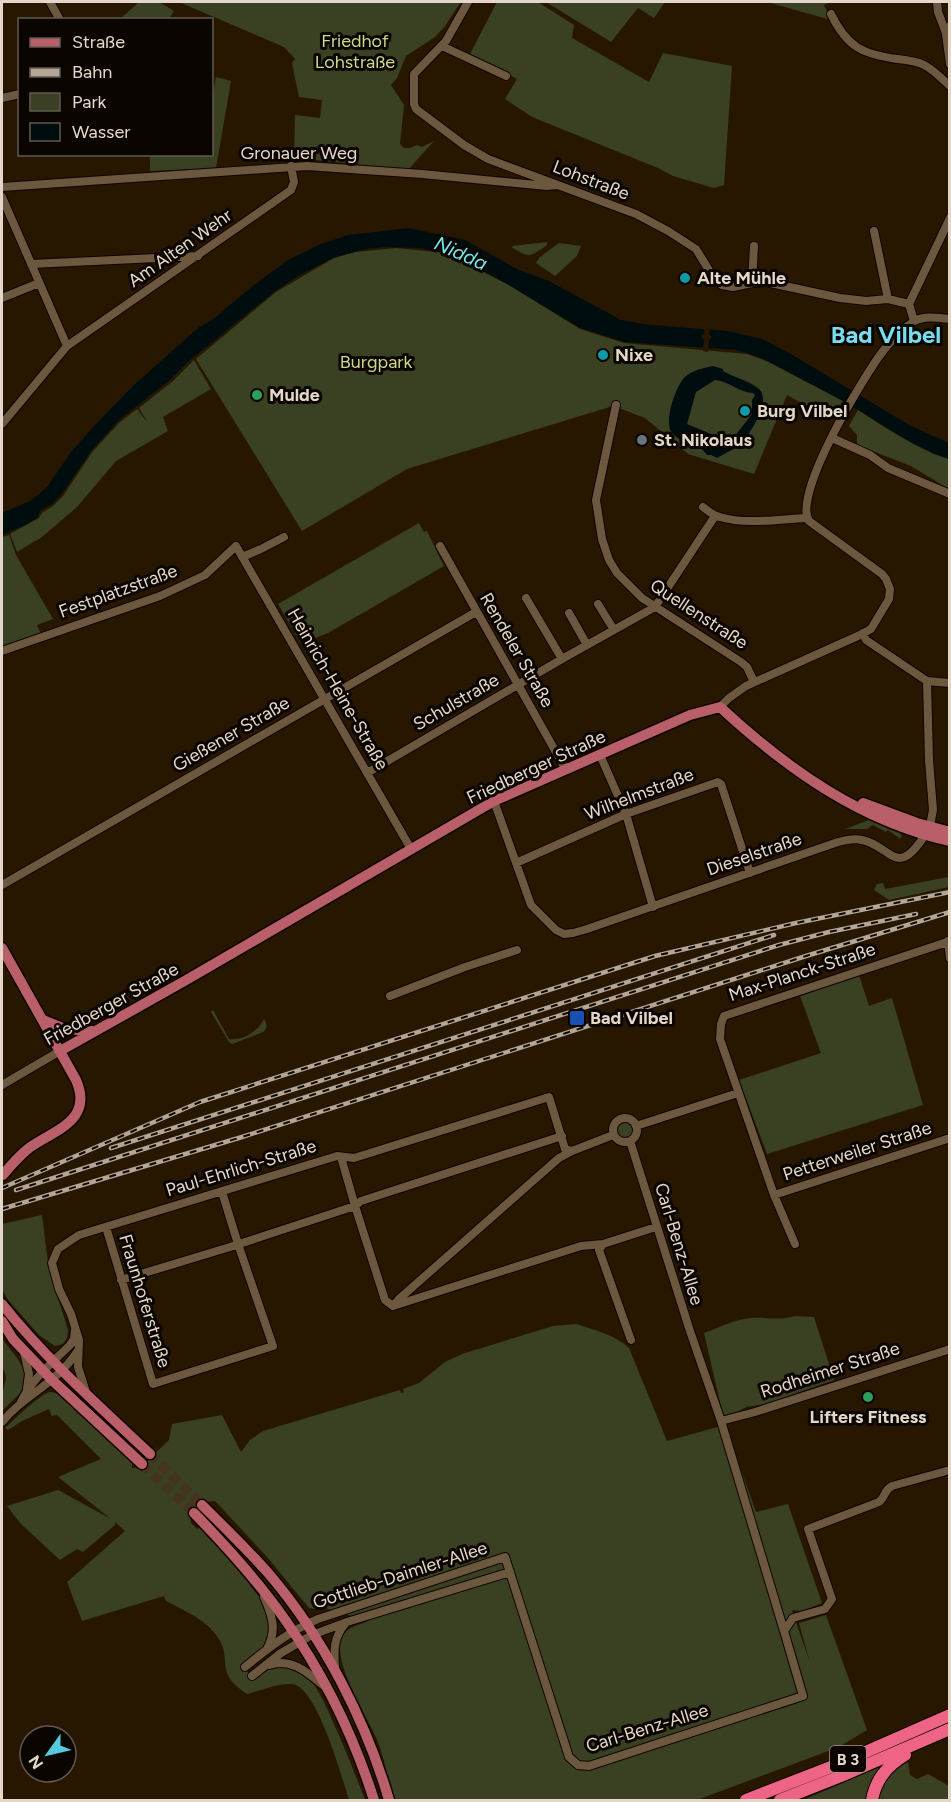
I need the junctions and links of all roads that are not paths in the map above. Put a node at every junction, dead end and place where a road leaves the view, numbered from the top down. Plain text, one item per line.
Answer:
1 (50, 2) edge
2 (468, 2) edge
3 (937, 2) edge
4 (831, 14) dead end
5 (59, 18) edge
6 (948, 30) edge
7 (442, 46) junction
8 (950, 64) edge
9 (506, 76) dead end
10 (950, 86) edge
11 (18, 94) edge
12 (2, 98) edge
13 (291, 166) junction
14 (561, 185) junction
15 (2, 187) edge
16 (2, 197) edge
17 (950, 218) edge
18 (874, 231) dead end
19 (754, 246) dead end
20 (198, 256) junction
21 (31, 264) junction
22 (39, 283) junction
23 (752, 283) junction
24 (2, 298) edge
25 (888, 299) junction
26 (909, 304) junction
27 (950, 319) edge
28 (914, 321) junction
29 (67, 346) junction
30 (616, 405) dead end
31 (2, 424) edge
32 (832, 438) junction
33 (950, 495) edge
34 (703, 507) dead end
35 (715, 516) junction
36 (806, 518) junction
37 (284, 537) dead end
38 (236, 546) joint
39 (440, 546) dead end
40 (242, 557) junction
41 (526, 597) dead end
42 (598, 604) dead end
43 (655, 607) junction
44 (476, 612) junction
45 (569, 613) dead end
46 (614, 630) junction
47 (862, 633) junction
48 (588, 645) junction
49 (2, 651) edge
50 (562, 658) junction
51 (927, 681) junction
52 (754, 682) junction
53 (950, 683) edge
54 (517, 685) junction
55 (324, 699) junction
56 (720, 707) junction
57 (600, 755) junction
58 (566, 770) junction
59 (367, 773) junction
60 (494, 801) junction
61 (626, 813) junction
62 (927, 831) junction
63 (950, 832) edge
64 (950, 841) edge
65 (411, 849) junction
66 (516, 863) junction
67 (750, 873) junction
68 (2, 885) edge
69 (653, 907) junction
70 (949, 941) edge
71 (2, 948) edge
72 (518, 950) dead end
73 (950, 958) edge
74 (390, 996) dead end
75 (43, 1020) junction
76 (93, 1031) junction
77 (60, 1051) junction
78 (2, 1085) edge
79 (738, 1093) junction
80 (636, 1126) junction
81 (613, 1135) junction
82 (562, 1136) junction
83 (950, 1138) edge
84 (630, 1141) junction
85 (572, 1151) junction
86 (341, 1157) junction
87 (3, 1175) edge
88 (222, 1192) junction
89 (774, 1195) junction
90 (355, 1206) junction
91 (106, 1227) junction
92 (656, 1227) junction
93 (238, 1244) junction
94 (795, 1244) dead end
95 (601, 1247) junction
96 (121, 1280) junction
97 (2, 1304) edge
98 (393, 1306) junction
99 (2, 1322) edge
100 (76, 1330) junction
101 (631, 1340) dead end
102 (950, 1349) edge
103 (24, 1351) junction
104 (77, 1352) junction
105 (54, 1361) junction
106 (63, 1370) junction
107 (44, 1371) junction
108 (52, 1380) junction
109 (27, 1390) junction
110 (87, 1395) junction
111 (20, 1404) junction
112 (721, 1421) junction
113 (2, 1422) edge
114 (150, 1454) tunnel mouth
115 (142, 1464) tunnel mouth
116 (950, 1470) edge
117 (506, 1557) joint
118 (510, 1572) junction
119 (259, 1586) junction
120 (347, 1622) junction
121 (306, 1624) junction
122 (293, 1631) junction
123 (784, 1631) junction
124 (312, 1635) junction
125 (299, 1641) junction
126 (267, 1648) junction
127 (245, 1667) dead end
128 (263, 1667) junction
129 (335, 1671) junction
130 (252, 1676) dead end
131 (326, 1688) junction
132 (950, 1715) edge
133 (947, 1730) edge
134 (374, 1800) edge
135 (389, 1800) edge
136 (746, 1800) edge
137 (780, 1800) edge
138 (872, 1800) edge

1 - 5 street
2 - 7 street
3 - 6 street
4 - 10 street
6 - 8 street
7 - 9 street
7 - 14 street, Lohstraße
11 - 12 street
13 - 14 street, Gronauer Weg
13 - 15 street, Gronauer Weg
13 - 20 street, Am Alten Wehr
14 - 23 street, Lohstraße
16 - 21 street
17 - 26 street
18 - 25 street
19 - 23 street
20 - 21 street
20 - 29 street, Am Alten Wehr
21 - 22 street
22 - 24 street
22 - 29 street
23 - 25 street, Lohstraße
25 - 26 street, Lohstraße
26 - 28 street
27 - 28 street
28 - 32 street
29 - 31 street, Am Alten Wehr
30 - 43 street, Quellenstraße
32 - 33 street
32 - 36 street
34 - 35 street
35 - 36 street
35 - 43 street, Schulstraße
36 - 47 street, Friedberger Straße
37 - 40 street
38 - 40 street, Heinrich-Heine-Straße
38 - 49 street, Festplatzstraße
39 - 44 street, Rendeler Straße
40 - 55 street, Heinrich-Heine-Straße
41 - 50 street
42 - 46 street
43 - 46 street, Schulstraße
43 - 52 street, Quellenstraße
44 - 54 street, Rendeler Straße
44 - 55 street, Gießener Straße
45 - 48 street
46 - 48 street, Schulstraße
47 - 51 street
47 - 52 street, Friedberger Straße
48 - 50 street, Schulstraße
50 - 54 street, Schulstraße
51 - 53 street
51 - 62 street
52 - 56 street, Friedberger Straße
54 - 58 street, Rendeler Straße
54 - 59 street, Schulstraße
55 - 59 street, Heinrich-Heine-Straße
55 - 68 street, Gießener Straße
56 - 57 main road, Friedberger Straße
56 - 62 main road
57 - 58 main road, Friedberger Straße
57 - 61 street
58 - 60 main road, Friedberger Straße
59 - 65 street, Heinrich-Heine-Straße
60 - 65 main road, Friedberger Straße
60 - 66 street, Dieselstraße
61 - 66 street, Wilhelmstraße
61 - 67 street, Wilhelmstraße
61 - 69 street
62 - 63 main road
62 - 64 main road
62 - 67 street, Dieselstraße
65 - 76 main road, Friedberger Straße
66 - 69 street, Dieselstraße
67 - 69 street, Dieselstraße
70 - 73 street
70 - 79 street, Max-Planck-Straße
71 - 75 main road
72 - 74 street
75 - 76 main road
75 - 77 main road
76 - 77 main road, Friedberger Straße
77 - 78 street, Friedberger Straße
77 - 87 main road
79 - 80 street
79 - 89 street, Max-Planck-Straße
80 - 81 street
80 - 84 street
81 - 84 street
81 - 85 street
82 - 85 street, Paul-Ehrlich-Straße
82 - 86 street, Paul-Ehrlich-Straße
82 - 90 street
83 - 89 street, Petterweiler Straße
84 - 92 street, Carl-Benz-Allee
85 - 98 street
86 - 88 street, Paul-Ehrlich-Straße
86 - 90 street
88 - 91 street, Paul-Ehrlich-Straße
88 - 93 street
89 - 94 street, Max-Planck-Straße
90 - 93 street
90 - 98 street
91 - 96 street, Fraunhoferstraße
91 - 100 street, Paul-Ehrlich-Straße
92 - 95 street
92 - 112 street, Carl-Benz-Allee
93 - 96 street
93 - 96 street, Fraunhoferstraße
95 - 98 street
95 - 101 street
97 - 105 main road
99 - 103 main road
100 - 104 street, Paul-Ehrlich-Straße
100 - 105 street
102 - 112 street, Rodheimer Straße
103 - 107 main road
103 - 109 street
104 - 106 street
104 - 110 street, Paul-Ehrlich-Straße
105 - 106 main road
105 - 107 street
106 - 108 street
106 - 110 main road
107 - 108 main road
107 - 109 street
108 - 111 street
108 - 115 main road
109 - 111 street
110 - 114 main road
111 - 113 street
112 - 123 street, Carl-Benz-Allee
116 - 123 street
117 - 118 street, Carl-Benz-Allee
117 - 121 street, Gottlieb-Daimler-Allee
118 - 120 street, Gottlieb-Daimler-Allee
118 - 123 street, Carl-Benz-Allee
119 - 121 main road
119 - 122 main road
119 - 126 street
120 - 124 street, Gottlieb-Daimler-Allee
120 - 129 street, Gottlieb-Daimler-Allee
121 - 122 street, Gottlieb-Daimler-Allee
121 - 124 main road
122 - 125 main road
122 - 126 street, Gottlieb-Daimler-Allee
124 - 125 street, Gottlieb-Daimler-Allee
124 - 129 main road
125 - 128 street, Gottlieb-Daimler-Allee
125 - 131 main road
126 - 127 street, Gottlieb-Daimler-Allee
128 - 130 street, Gottlieb-Daimler-Allee
128 - 131 street
129 - 135 main road
131 - 134 main road
132 - 136 highway, B 3
133 - 137 highway, B 3
133 - 138 highway

